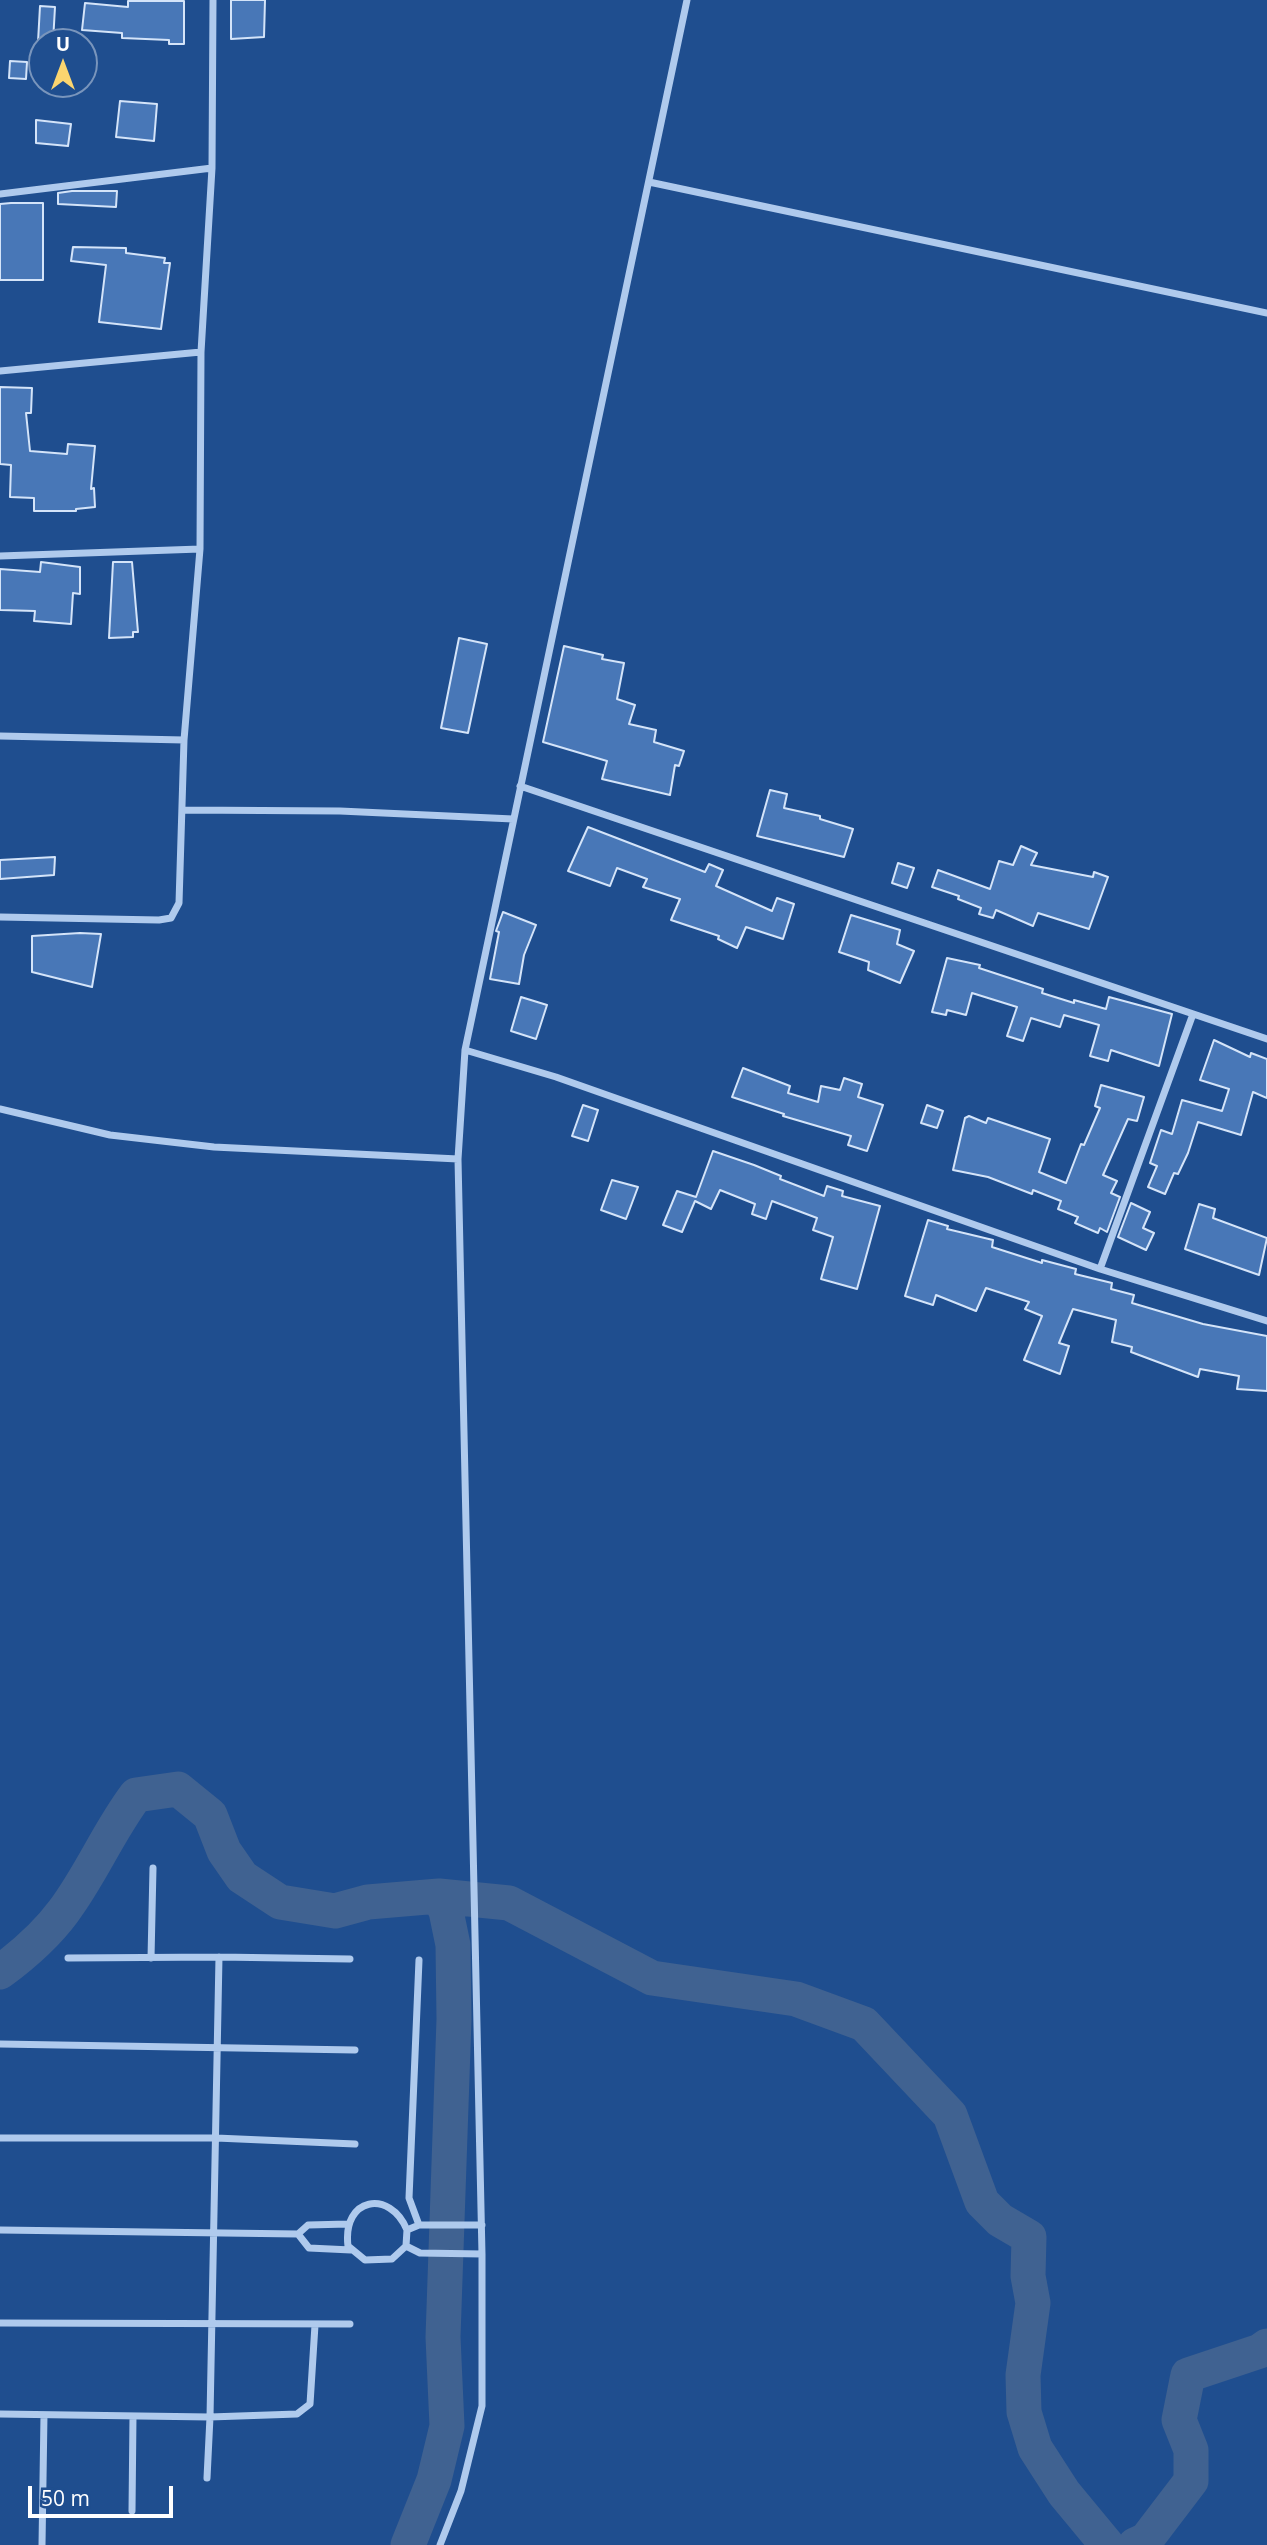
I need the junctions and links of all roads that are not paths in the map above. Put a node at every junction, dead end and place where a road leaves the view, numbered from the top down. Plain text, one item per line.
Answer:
1 (213, 0) edge
2 (687, 0) edge
3 (212, 168) junction
4 (649, 182) junction
5 (0, 194) edge
6 (1267, 313) edge
7 (201, 352) junction
8 (0, 371) edge
9 (200, 549) junction
10 (0, 556) edge
11 (0, 736) edge
12 (184, 740) junction
13 (520, 786) junction
14 (183, 810) junction
15 (513, 819) junction
16 (0, 916) edge
17 (1193, 1014) junction
18 (1267, 1039) edge
19 (465, 1050) junction
20 (0, 1109) edge
21 (458, 1159) junction
22 (1100, 1269) junction
23 (1267, 1321) edge
24 (153, 1868) dead end
25 (219, 1957) junction
26 (68, 1958) dead end
27 (151, 1958) junction
28 (350, 1959) dead end
29 (419, 1960) dead end
30 (0, 2044) edge
31 (217, 2050) junction
32 (355, 2050) dead end
33 (0, 2138) edge
34 (216, 2138) junction
35 (355, 2144) dead end
36 (348, 2224) junction
37 (419, 2225) junction
38 (482, 2225) junction
39 (0, 2230) edge
40 (407, 2230) junction
41 (215, 2233) junction
42 (298, 2234) junction
43 (406, 2246) junction
44 (351, 2250) junction
45 (482, 2253) junction
46 (0, 2323) edge
47 (212, 2325) junction
48 (315, 2325) junction
49 (350, 2325) dead end
50 (0, 2414) edge
51 (44, 2415) junction
52 (133, 2416) junction
53 (210, 2417) junction
54 (207, 2478) dead end
55 (132, 2511) dead end
56 (42, 2545) edge
57 (440, 2545) edge

1 - 3 street
2 - 4 street
3 - 5 street
3 - 7 street
4 - 6 street
4 - 13 street
7 - 8 street
7 - 9 street
9 - 10 street
9 - 12 street
11 - 12 street
12 - 14 street
13 - 15 street
13 - 17 street
14 - 15 street
14 - 16 street
15 - 19 street
17 - 18 street
17 - 22 street
19 - 21 street
19 - 22 street
20 - 21 street
21 - 38 street
22 - 23 street
24 - 27 street
25 - 27 street
25 - 28 street
25 - 31 street
26 - 27 street
29 - 37 street
30 - 31 street
31 - 32 street
31 - 34 street
33 - 34 street
34 - 35 street
34 - 41 street
36 - 40 street
36 - 42 street
36 - 44 street
37 - 38 street
37 - 40 street
38 - 45 street
39 - 41 street
40 - 43 street
41 - 42 street
41 - 47 street
42 - 44 street
43 - 44 street
43 - 45 street
45 - 57 street
46 - 47 street
47 - 48 street
47 - 53 street
48 - 49 street
48 - 53 street
50 - 51 street
51 - 52 street
51 - 56 street
52 - 53 street
52 - 55 street
53 - 54 street

